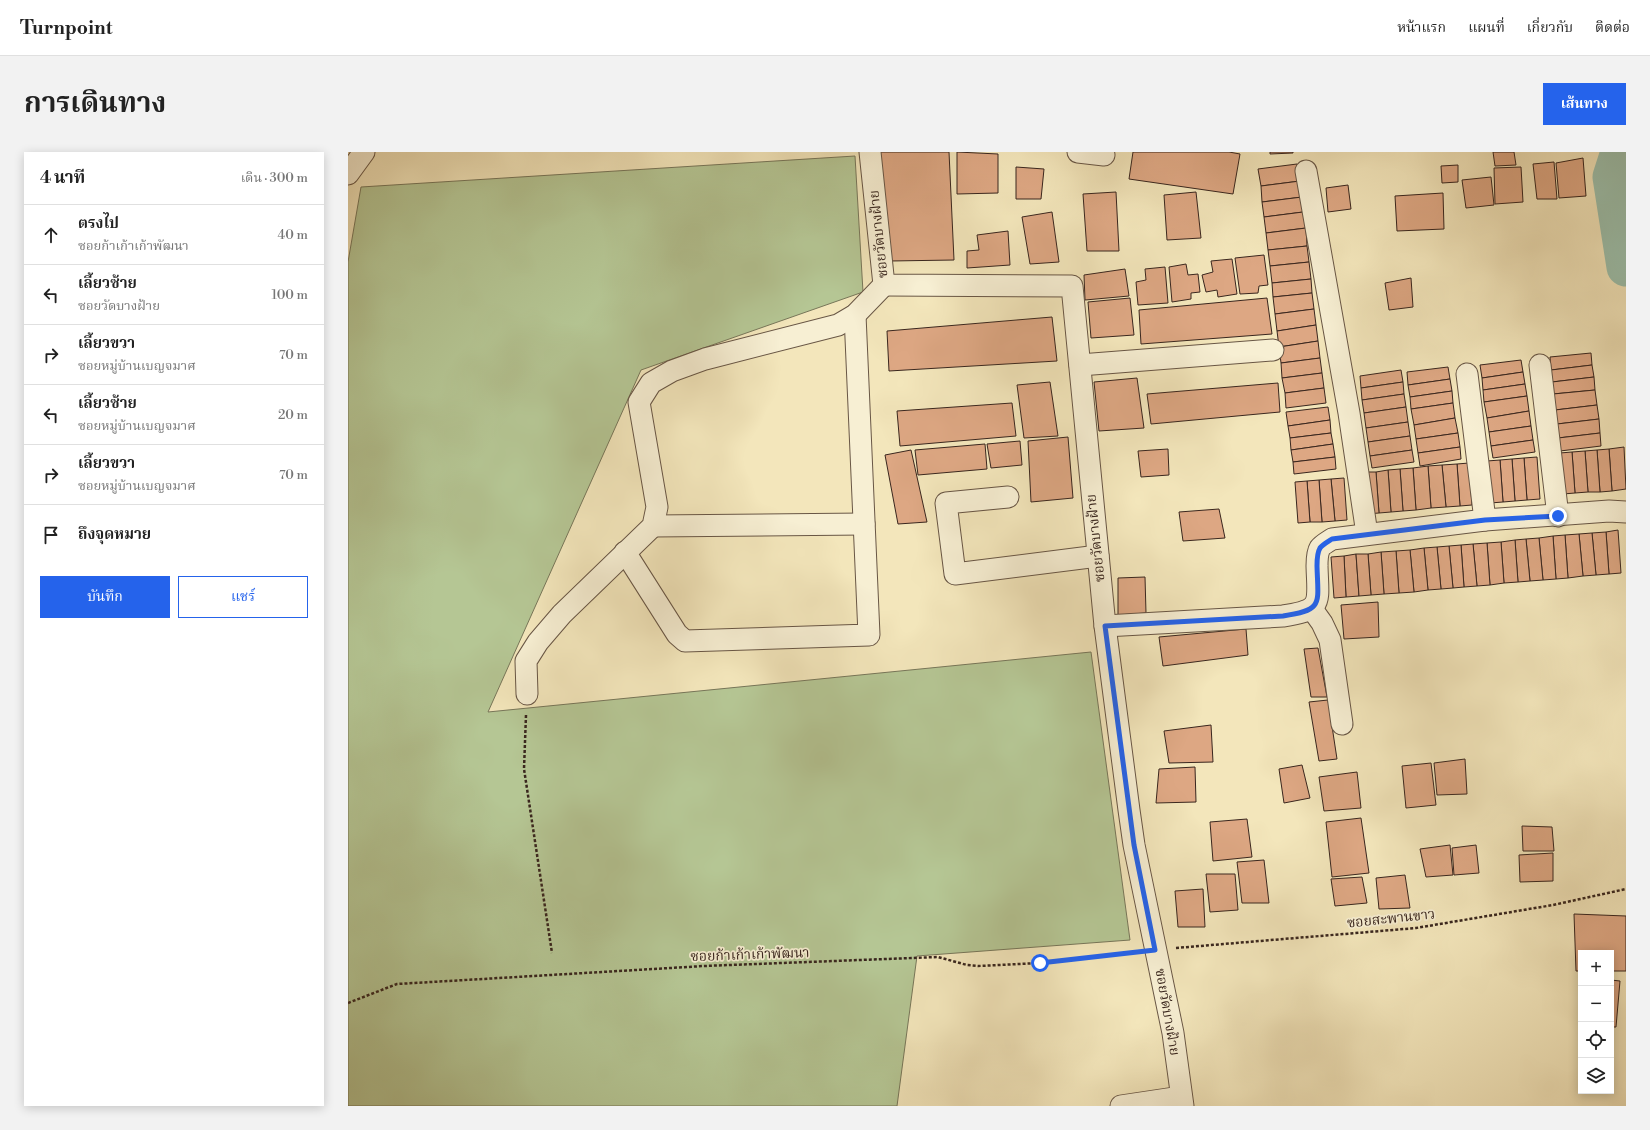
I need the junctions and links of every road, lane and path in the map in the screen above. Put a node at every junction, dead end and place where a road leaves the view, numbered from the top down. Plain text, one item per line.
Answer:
1 (364, 152) edge
2 (870, 152) edge
3 (1078, 152) edge
4 (1104, 155) dead end
5 (1306, 171) dead end
6 (348, 174) edge
7 (884, 285) junction
8 (855, 315) junction
9 (1273, 350) dead end
10 (1080, 365) junction
11 (1540, 365) dead end
12 (1467, 374) dead end
13 (1008, 497) dead end
14 (1626, 512) edge
15 (1558, 516) junction
16 (1485, 520) junction
17 (864, 524) junction
18 (653, 526) junction
19 (1366, 534) junction
20 (625, 552) junction
21 (1098, 556) junction
22 (1312, 609) junction
23 (1105, 626) junction
24 (527, 694) joint
25 (1342, 724) dead end
26 (1626, 888) edge
27 (1155, 950) junction
28 (552, 953) dead end
29 (348, 1004) edge
30 (1182, 1102) edge
31 (1121, 1106) edge

1 - 6 street
2 - 7 street, ซอยวัดบางฝ้าย
3 - 4 street
5 - 19 street
7 - 8 street
7 - 10 street, ซอยวัดบางฝ้าย
8 - 17 street
8 - 18 street
9 - 10 street
10 - 21 street, ซอยวัดบางฝ้าย
11 - 15 street
12 - 16 street
13 - 21 street
14 - 15 street
15 - 16 street
16 - 19 street
17 - 18 street
17 - 20 street
18 - 20 street
19 - 22 street
20 - 24 street
21 - 23 street, ซอยวัดบางฝ้าย
22 - 23 street
22 - 25 street
23 - 27 street, ซอยวัดบางฝ้าย
24 - 28 path
26 - 27 path, ซอยสะพานขาว
27 - 29 path, ซอยก้าเก้าเก้าพัฒนา
27 - 30 street, ซอยวัดบางฝ้าย
30 - 31 street

